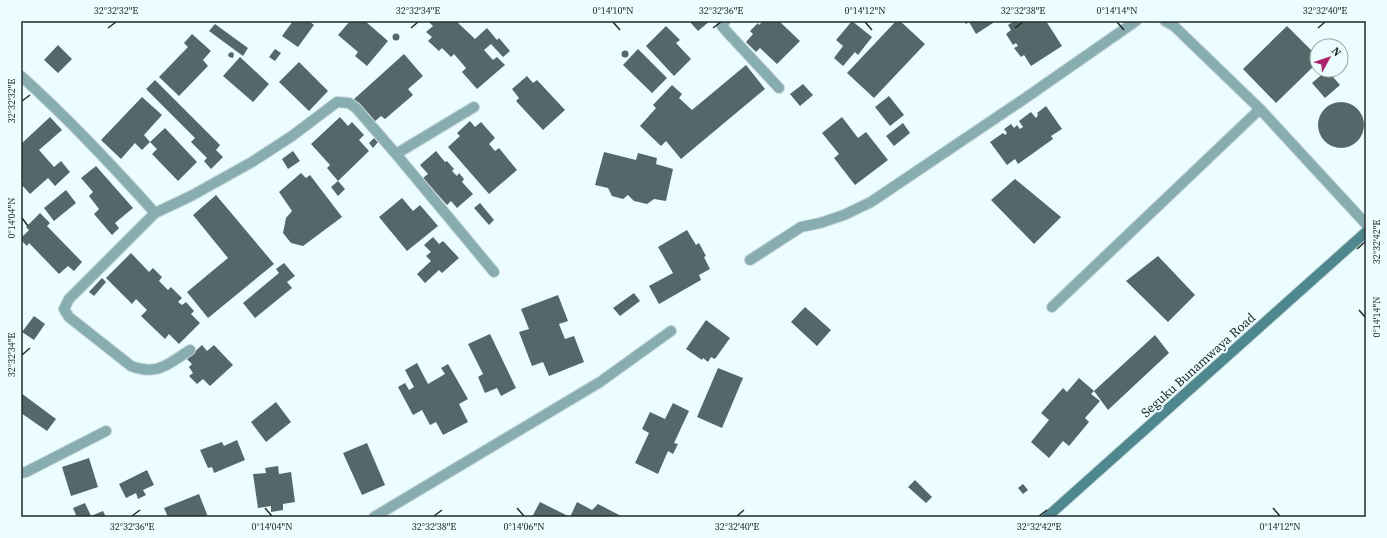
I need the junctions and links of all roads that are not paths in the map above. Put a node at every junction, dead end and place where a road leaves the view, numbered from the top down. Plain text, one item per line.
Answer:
1 (725, 21) edge
2 (1136, 21) edge
3 (1165, 21) edge
4 (21, 76) edge
5 (779, 88) dead end
6 (474, 107) dead end
7 (1260, 109) junction
8 (396, 154) junction
9 (155, 213) junction
10 (1366, 224) edge
11 (1366, 232) edge
12 (750, 260) dead end
13 (494, 272) dead end
14 (1052, 307) dead end
15 (671, 331) dead end
16 (190, 350) dead end
17 (106, 431) dead end
18 (21, 473) edge
19 (374, 517) edge
20 (1047, 517) edge

1 - 5 street
2 - 12 street
3 - 7 street
4 - 9 street
6 - 8 street
7 - 10 street
7 - 14 street
8 - 9 street
8 - 13 street
9 - 16 street
11 - 20 main road, Seguku Bunamwaya Road
15 - 19 street
17 - 18 street

